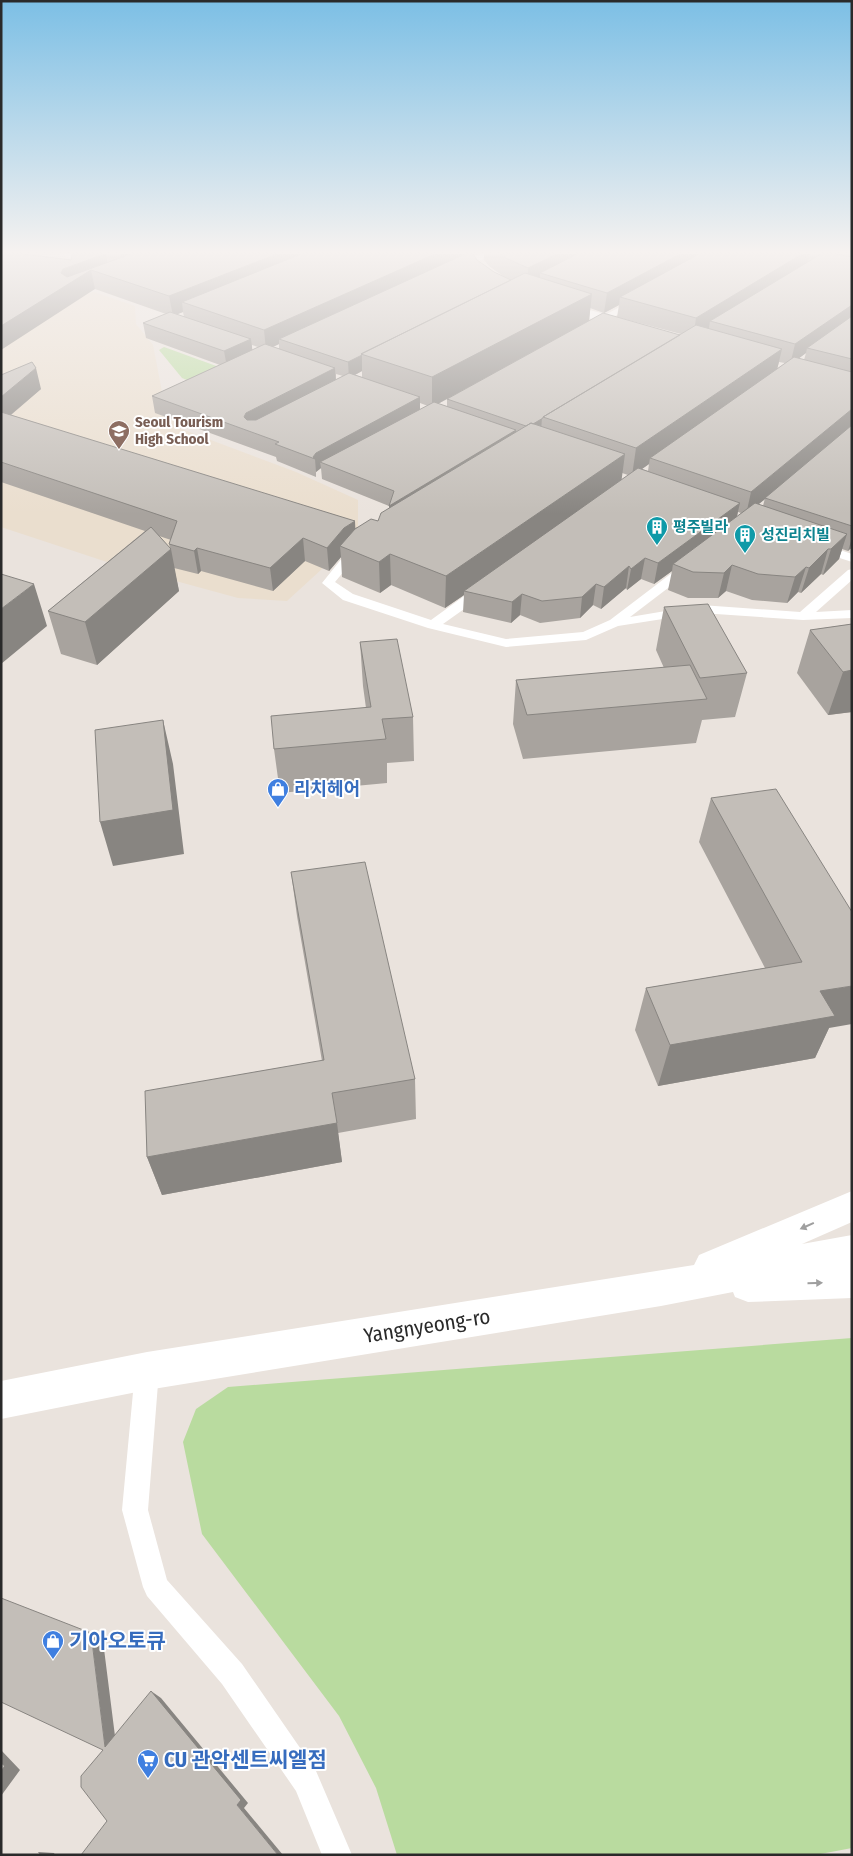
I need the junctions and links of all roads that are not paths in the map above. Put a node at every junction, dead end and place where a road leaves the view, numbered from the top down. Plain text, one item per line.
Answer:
1 (808, 543) edge
2 (368, 545) edge
3 (700, 557) edge
4 (852, 558) edge
5 (852, 573) edge
6 (489, 585) edge
7 (852, 614) edge
8 (803, 616) junction
9 (614, 623) junction
10 (433, 624) junction
11 (852, 1206) edge
12 (852, 1251) edge
13 (852, 1281) edge
14 (661, 1289) junction
15 (147, 1371) junction
16 (1, 1400) edge
17 (336, 1855) edge

1 - 4 lane
2 - 10 lane
3 - 9 lane
5 - 8 lane
6 - 10 lane
7 - 8 lane
8 - 9 lane
9 - 10 lane
11 -> 14 main road
12 - 14 main road, Yangnyeong-ro
14 -> 13 main road
14 - 15 main road, Yangnyeong-ro
15 - 16 main road, Yangnyeong-ro
15 - 17 lane

